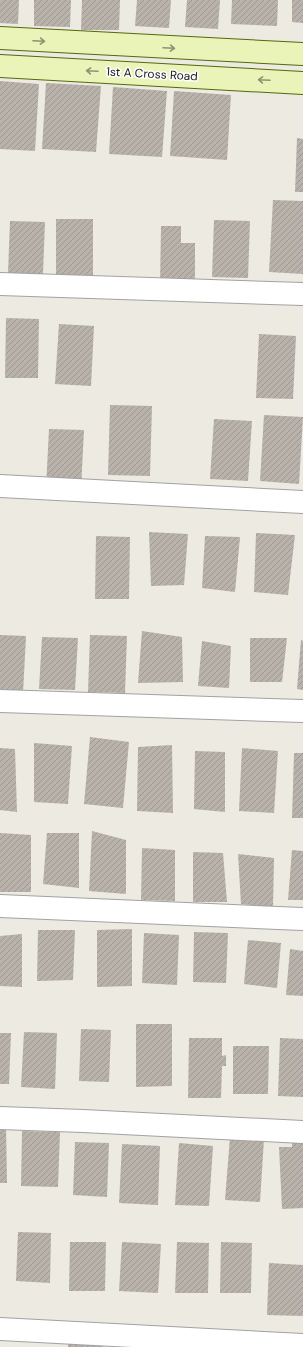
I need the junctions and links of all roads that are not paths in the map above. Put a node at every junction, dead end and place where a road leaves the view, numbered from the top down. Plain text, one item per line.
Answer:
1 (0, 38) edge
2 (303, 54) edge
3 (0, 66) edge
4 (303, 83) edge
5 (0, 284) edge
6 (303, 294) edge
7 (0, 486) edge
8 (303, 502) edge
9 (0, 701) edge
10 (303, 711) edge
11 (0, 906) edge
12 (303, 919) edge
13 (0, 1118) edge
14 (303, 1132) edge
15 (0, 1329) edge
16 (303, 1345) edge

1 -> 2 street
4 -> 3 street, 1st A Cross Road
5 - 6 street
7 - 8 street
9 - 10 street
11 - 12 street
13 - 14 street
15 - 16 street

